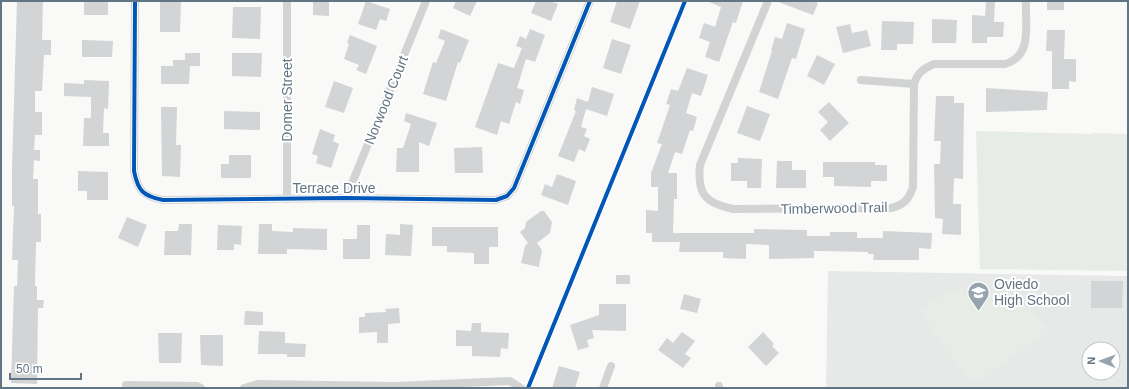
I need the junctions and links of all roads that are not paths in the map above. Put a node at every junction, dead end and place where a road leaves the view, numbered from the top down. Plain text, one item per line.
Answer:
1 (135, 1) edge
2 (287, 1) edge
3 (426, 1) edge
4 (590, 1) edge
5 (768, 1) edge
6 (1026, 1) edge
7 (861, 80) dead end
8 (914, 84) junction
9 (346, 198) junction
10 (288, 199) junction
11 (611, 366) dead end
12 (126, 386) dead end
13 (201, 388) edge
14 (244, 388) edge
15 (521, 388) edge
16 (603, 388) edge

1 - 10 street, Terrace Drive
2 - 10 street, Domer Street
3 - 9 street, Norwood Court
4 - 9 street, Terrace Drive
5 - 8 street, Timberwood Trail
6 - 8 street
7 - 8 street
9 - 10 street, Terrace Drive
11 - 16 street
12 - 13 street
14 - 15 street

